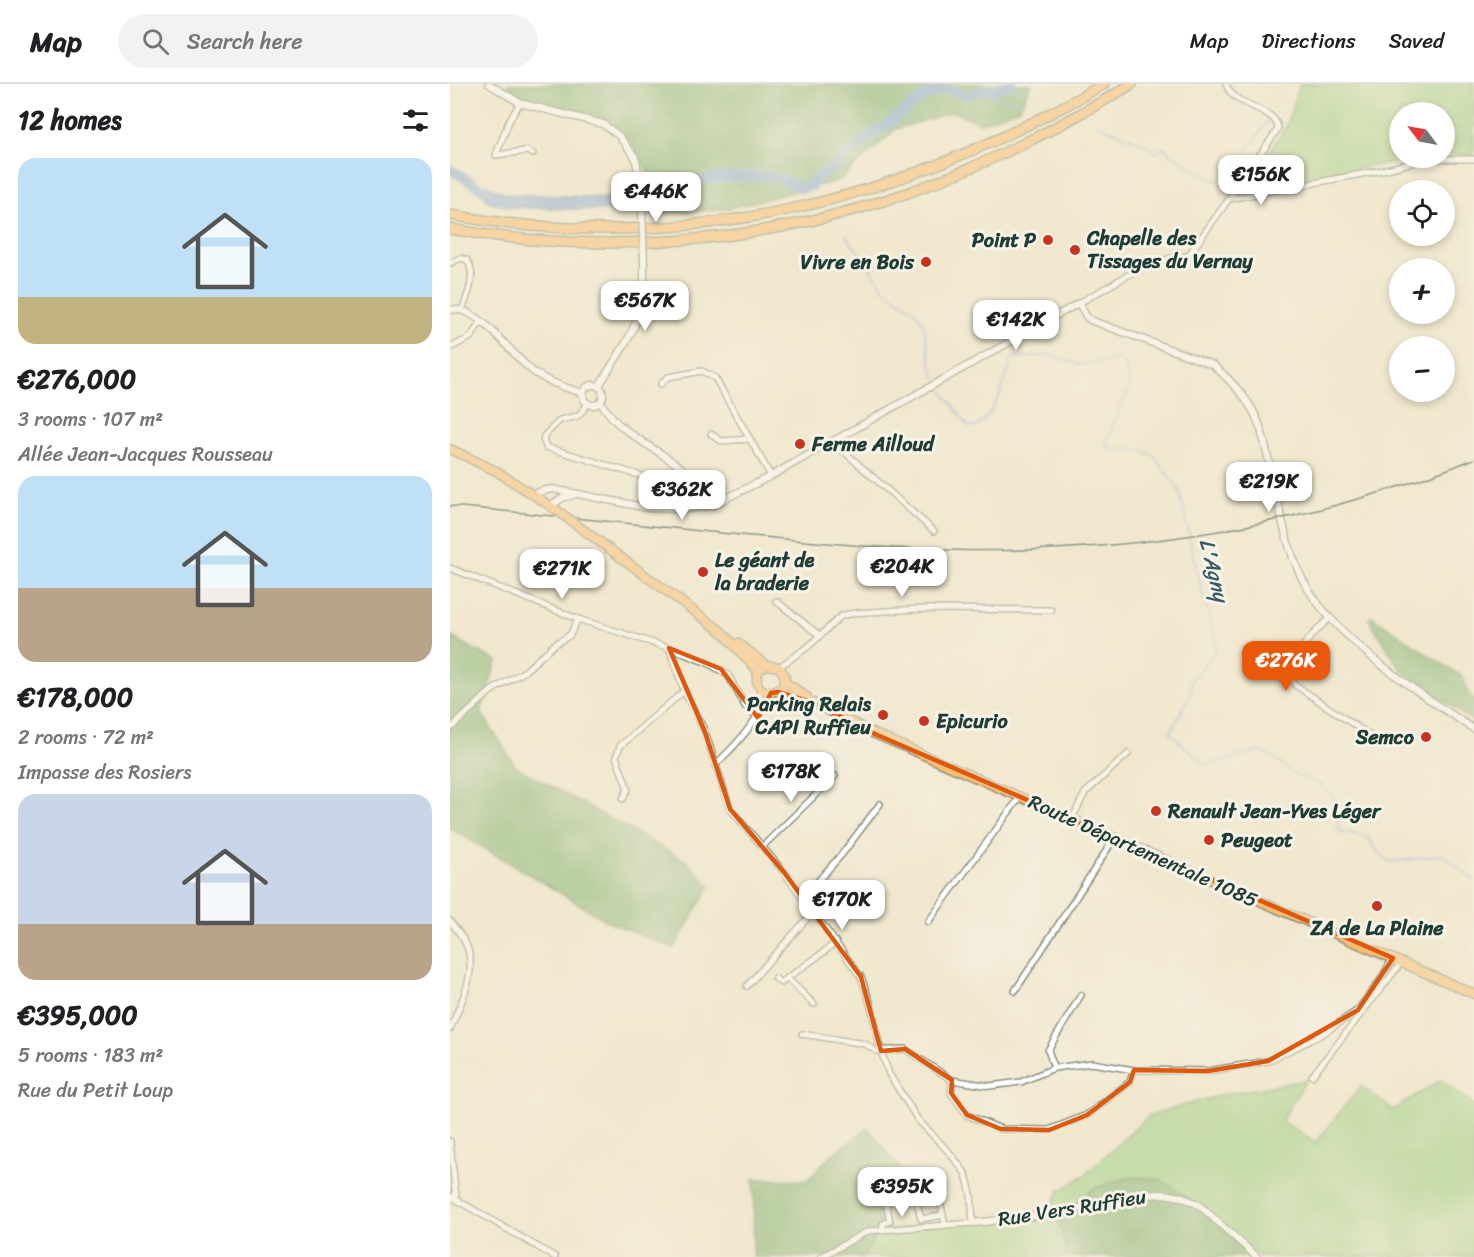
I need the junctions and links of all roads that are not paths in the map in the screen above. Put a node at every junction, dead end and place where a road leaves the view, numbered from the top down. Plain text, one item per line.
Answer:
1 (489, 84) edge
2 (1104, 84) edge
3 (1132, 84) edge
4 (1226, 84) edge
5 (520, 103) junction
6 (533, 154) dead end
7 (1474, 159) edge
8 (1229, 199) junction
9 (450, 215) edge
10 (450, 230) edge
11 (450, 263) edge
12 (1079, 303) junction
13 (450, 310) edge
14 (462, 310) junction
15 (481, 321) junction
16 (450, 348) edge
17 (661, 384) dead end
18 (599, 386) junction
19 (583, 393) junction
20 (600, 402) junction
21 (588, 404) junction
22 (711, 434) dead end
23 (749, 439) junction
24 (832, 441) junction
25 (450, 449) edge
26 (771, 476) junction
27 (665, 483) dead end
28 (535, 495) junction
29 (577, 495) junction
30 (713, 505) junction
31 (553, 508) junction
32 (934, 531) dead end
33 (450, 568) edge
34 (776, 601) dead end
35 (1051, 609) dead end
36 (1330, 618) junction
37 (578, 619) junction
38 (721, 631) junction
39 (819, 635) junction
40 (669, 648) junction
41 (766, 665) junction
42 (779, 667) junction
43 (758, 671) junction
44 (785, 682) junction
45 (760, 689) junction
46 (684, 692) junction
47 (775, 692) junction
48 (814, 703) junction
49 (757, 716) junction
50 (450, 729) edge
51 (1474, 729) edge
52 (1375, 739) dead end
53 (1128, 754) dead end
54 (716, 764) junction
55 (835, 776) dead end
56 (1020, 797) junction
57 (623, 800) dead end
58 (880, 804) dead end
59 (1072, 819) junction
60 (1114, 838) junction
61 (763, 846) junction
62 (803, 898) junction
63 (813, 912) junction
64 (450, 921) edge
65 (928, 922) dead end
66 (836, 942) junction
67 (1396, 959) junction
68 (776, 978) dead end
69 (787, 978) junction
70 (747, 986) dead end
71 (1015, 991) dead end
72 (1474, 994) edge
73 (1081, 995) dead end
74 (814, 1004) dead end
75 (450, 1029) edge
76 (802, 1034) dead end
77 (881, 1051) junction
78 (1054, 1068) junction
79 (1134, 1070) junction
80 (1312, 1076) dead end
81 (952, 1080) junction
82 (450, 1141) edge
83 (925, 1185) dead end
84 (453, 1197) edge
85 (886, 1202) dead end
86 (917, 1203) dead end
87 (943, 1215) junction
88 (973, 1223) junction
89 (945, 1225) junction
90 (882, 1229) junction
91 (555, 1257) edge
92 (821, 1257) edge
93 (1257, 1257) edge

1 - 5 street
2 - 9 highway
3 - 10 highway
4 - 8 street
5 - 6 street
5 - 18 street, bridge
7 - 8 street
8 - 12 street
11 - 14 street
12 - 24 street
12 - 36 street
13 - 14 street
14 - 15 street
15 - 16 street
15 - 19 street
17 - 23 street
18 - 19 street
18 - 20 street
19 - 21 street
20 - 21 street
20 - 30 street
21 - 27 street
22 - 23 street
23 - 26 street
24 - 26 street
24 - 32 street
25 - 28 main road
26 - 30 street
28 - 29 street
28 - 31 main road
29 - 30 street
29 - 31 street
31 - 38 main road, bridge
33 - 37 street
34 - 39 street
35 - 39 street
36 - 51 street
36 - 52 street
37 - 40 street
37 - 50 street
38 - 41 main road
38 - 43 main road
39 - 42 street
40 - 46 street
40 - 49 street
41 - 42 main road
41 - 43 main road
42 - 44 main road
43 - 45 main road
44 - 47 main road
44 - 48 main road
45 - 47 main road
45 - 49 street
46 - 54 street
46 - 57 street
47 - 48 main road
47 - 49 street
48 - 56 main road, Route Départementale 1085
49 - 54 street
53 - 59 street
54 - 61 street
55 - 61 street
56 - 59 main road, Route Départementale 1085
56 - 65 street
58 - 62 street
59 - 60 main road, Route Départementale 1085
60 - 67 main road, Route Départementale 1085
60 - 71 street
61 - 62 street
62 - 63 street
63 - 66 street
63 - 70 street
64 - 75 street
66 - 69 street
66 - 77 street
67 - 72 main road, Route Départementale 1085
67 - 79 street
67 - 80 street
68 - 69 street
69 - 74 street
73 - 78 street
76 - 77 street
77 - 81 street
77 - 88 street
78 - 79 street
78 - 81 street
79 - 81 street
82 - 84 street
83 - 87 street
84 - 91 street
85 - 90 street
86 - 87 street
87 - 89 street
88 - 89 street
88 - 93 street, Rue Vers Ruffieu
89 - 90 street
90 - 92 street

